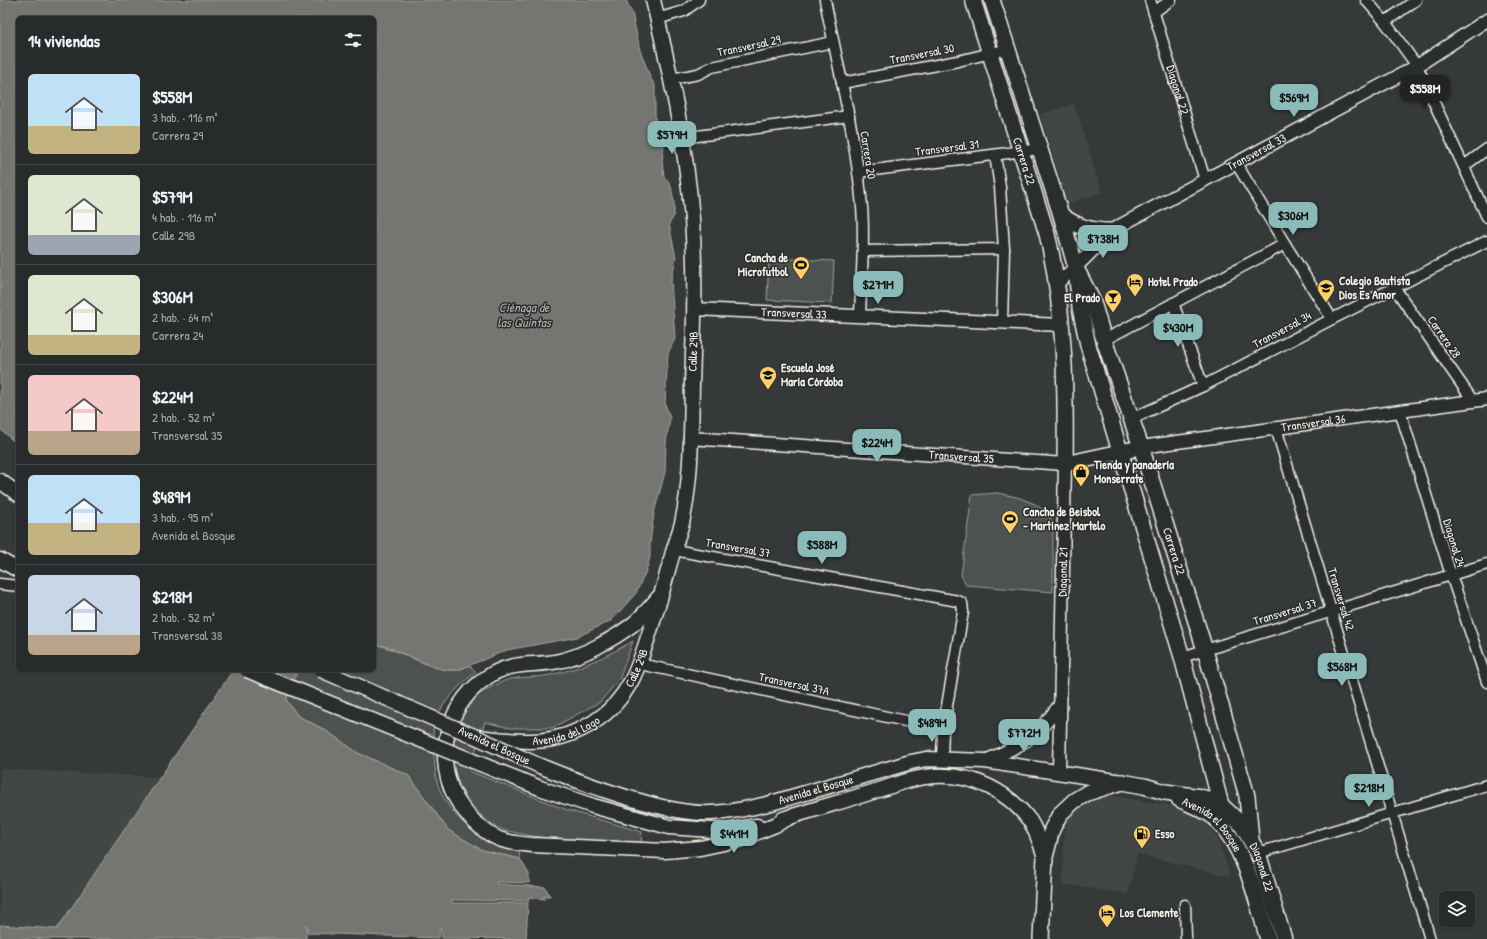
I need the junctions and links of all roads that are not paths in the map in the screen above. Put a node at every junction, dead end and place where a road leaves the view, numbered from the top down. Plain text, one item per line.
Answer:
1 (653, 0) edge
2 (699, 0) edge
3 (825, 0) edge
4 (973, 0) edge
5 (992, 0) edge
6 (1150, 0) edge
7 (1171, 0) edge
8 (1366, 0) edge
9 (1416, 0) edge
10 (1154, 12) junction
11 (657, 19) junction
12 (1487, 20) edge
13 (1385, 22) junction
14 (833, 42) junction
15 (1008, 49) junction
16 (990, 54) junction
17 (1417, 66) junction
18 (672, 79) junction
19 (842, 83) junction
20 (849, 116) junction
21 (682, 138) junction
22 (1040, 149) junction
23 (1487, 149) edge
24 (1021, 151) junction
25 (995, 155) junction
26 (1236, 163) junction
27 (1464, 166) junction
28 (858, 172) junction
29 (1205, 180) junction
30 (1061, 215) junction
31 (1487, 217) edge
32 (1110, 231) junction
33 (1487, 241) edge
34 (1285, 244) junction
35 (1004, 250) junction
36 (862, 251) junction
37 (1076, 268) junction
38 (1056, 284) junction
39 (1394, 287) junction
40 (1173, 303) junction
41 (694, 310) junction
42 (860, 316) junction
43 (1332, 319) junction
44 (1002, 322) junction
45 (1061, 324) junction
46 (1104, 340) junction
47 (1088, 345) junction
48 (1110, 360) junction
49 (1203, 386) junction
50 (1487, 399) edge
51 (1473, 401) junction
52 (1400, 411) junction
53 (1131, 419) junction
54 (1276, 428) junction
55 (690, 438) junction
56 (1141, 447) junction
57 (1120, 452) junction
58 (1065, 464) junction
59 (0, 481) edge
60 (16, 493) edge
61 (674, 550) junction
62 (0, 560) edge
63 (1487, 564) edge
64 (0, 565) edge
65 (16, 570) edge
66 (16, 570) edge
67 (1451, 575) junction
68 (0, 584) edge
69 (16, 586) edge
70 (662, 595) junction
71 (1331, 611) junction
72 (1204, 650) junction
73 (1182, 656) junction
74 (640, 664) junction
75 (252, 672) edge
76 (326, 672) edge
77 (1487, 682) edge
78 (622, 696) joint
79 (1059, 706) junction
80 (943, 729) junction
81 (476, 737) junction
82 (942, 759) junction
83 (985, 761) junction
84 (1059, 772) junction
85 (1122, 782) junction
86 (1487, 785) edge
87 (1166, 792) junction
88 (1221, 805) junction
89 (1392, 812) junction
90 (792, 816) junction
91 (1255, 846) junction
92 (1046, 857) junction
93 (1247, 869) joint
94 (1185, 905) dead end
95 (1041, 939) edge
96 (1186, 939) edge
97 (1268, 939) edge
98 (1284, 939) edge
99 (1430, 939) edge

1 - 11 main road, Calle 29B
2 - 11 street
3 - 14 street, Carrera 20
4 - 16 main road, Carrera 22
5 - 15 main road, Carrera 22
6 - 10 street, Diagonal 22
7 - 10 street
8 - 13 street
9 - 13 street
10 - 29 street, Diagonal 22
11 - 18 main road, Calle 29B
12 - 17 street, Transversal 33
13 - 17 street
14 - 18 street, Transversal 29
14 - 19 street, Carrera 20
15 - 16 street, Transversal 30
15 - 22 main road, Carrera 22
16 - 19 street, Transversal 30
16 - 24 main road, Carrera 22
17 - 26 street, Transversal 33
17 - 27 street
18 - 21 main road, Calle 29B
19 - 20 street, Carrera 20
20 - 21 street
20 - 28 street, Carrera 20
21 - 41 main road, Calle 29B
22 - 24 street, Transversal 31
22 - 30 main road, Carrera 22
23 - 27 street
24 - 25 street, Transversal 31
24 - 38 main road, Carrera 22
25 - 28 street, Transversal 31
25 - 35 street
26 - 29 street, Transversal 33
26 - 34 street
27 - 31 street
28 - 36 street, Carrera 20
29 - 32 street, Transversal 33
30 - 32 main road
30 - 37 main road, Carrera 22
32 - 37 street, Transversal 33
33 - 39 street, Transversal 34
34 - 40 street
34 - 43 street
35 - 36 street
35 - 44 street
36 - 42 street, Carrera 20
37 - 38 street, Transversal 33
37 - 46 main road, Carrera 22
37 - 47 main road, Carrera 22
38 - 45 main road, Carrera 22
39 - 43 street, Transversal 34
39 - 51 street, Carrera 28
40 - 46 street
40 - 49 street
41 - 42 street, Transversal 33
41 - 55 main road, Calle 29B
42 - 44 street, Transversal 33
43 - 49 street, Transversal 34
44 - 45 street, Transversal 33
45 - 47 main road
45 - 58 main road, Diagonal 21
46 - 48 main road, Carrera 22
47 - 48 main road
47 - 57 main road, Carrera 22
48 - 53 main road, Carrera 22
49 - 53 street, Transversal 34
50 - 51 street, Transversal 36
51 - 52 street, Transversal 36
52 - 54 street, Transversal 36
52 - 67 street, Diagonal 24
53 - 56 main road, Carrera 22
54 - 56 street, Transversal 36
54 - 71 street, Transversal 42
55 - 58 street, Transversal 35
55 - 61 main road, Calle 29B
56 - 57 main road
56 - 72 main road, Carrera 22
57 - 58 main road
57 - 73 main road, Carrera 22
58 - 79 street, Diagonal 21
59 - 60 main road
61 - 70 main road, Calle 29B
61 - 80 street, Transversal 37
62 - 65 main road
63 - 67 street, Transversal 37
64 - 66 main road
67 - 71 street, Transversal 37
67 - 77 street, Diagonal 24
68 - 69 street
70 - 74 main road, Calle 29B
70 - 90 main road
71 - 72 street, Transversal 37
71 - 89 street, Transversal 42
72 - 73 street, Transversal 37
72 - 91 main road, Carrera 22
73 - 88 main road, Carrera 22
74 - 78 main road, Calle 29B
74 - 80 street, Transversal 37A
75 - 90 main road, Avenida el Bosque, bridge
76 - 81 main road, Avenida el Bosque, bridge
78 - 81 main road, Avenida del Lago
79 - 83 street
79 - 84 street, Diagonal 21
80 - 82 street
81 - 82 main road, Avenida el Bosque, bridge
82 - 83 main road, Avenida el Bosque
83 - 84 main road, Avenida el Bosque
84 - 85 main road, Avenida el Bosque
85 - 87 main road, Avenida el Bosque
85 - 92 main road
86 - 89 street
87 - 88 main road, Avenida el Bosque
87 - 93 main road, Avenida el Bosque
88 - 91 main road, Diagonal 22
89 - 91 street
89 - 99 street, Transversal 42
90 - 92 main road, Avenida el Bosque
91 - 98 main road, Diagonal 22
92 - 95 main road
93 - 97 main road, Diagonal 22
94 - 96 street

